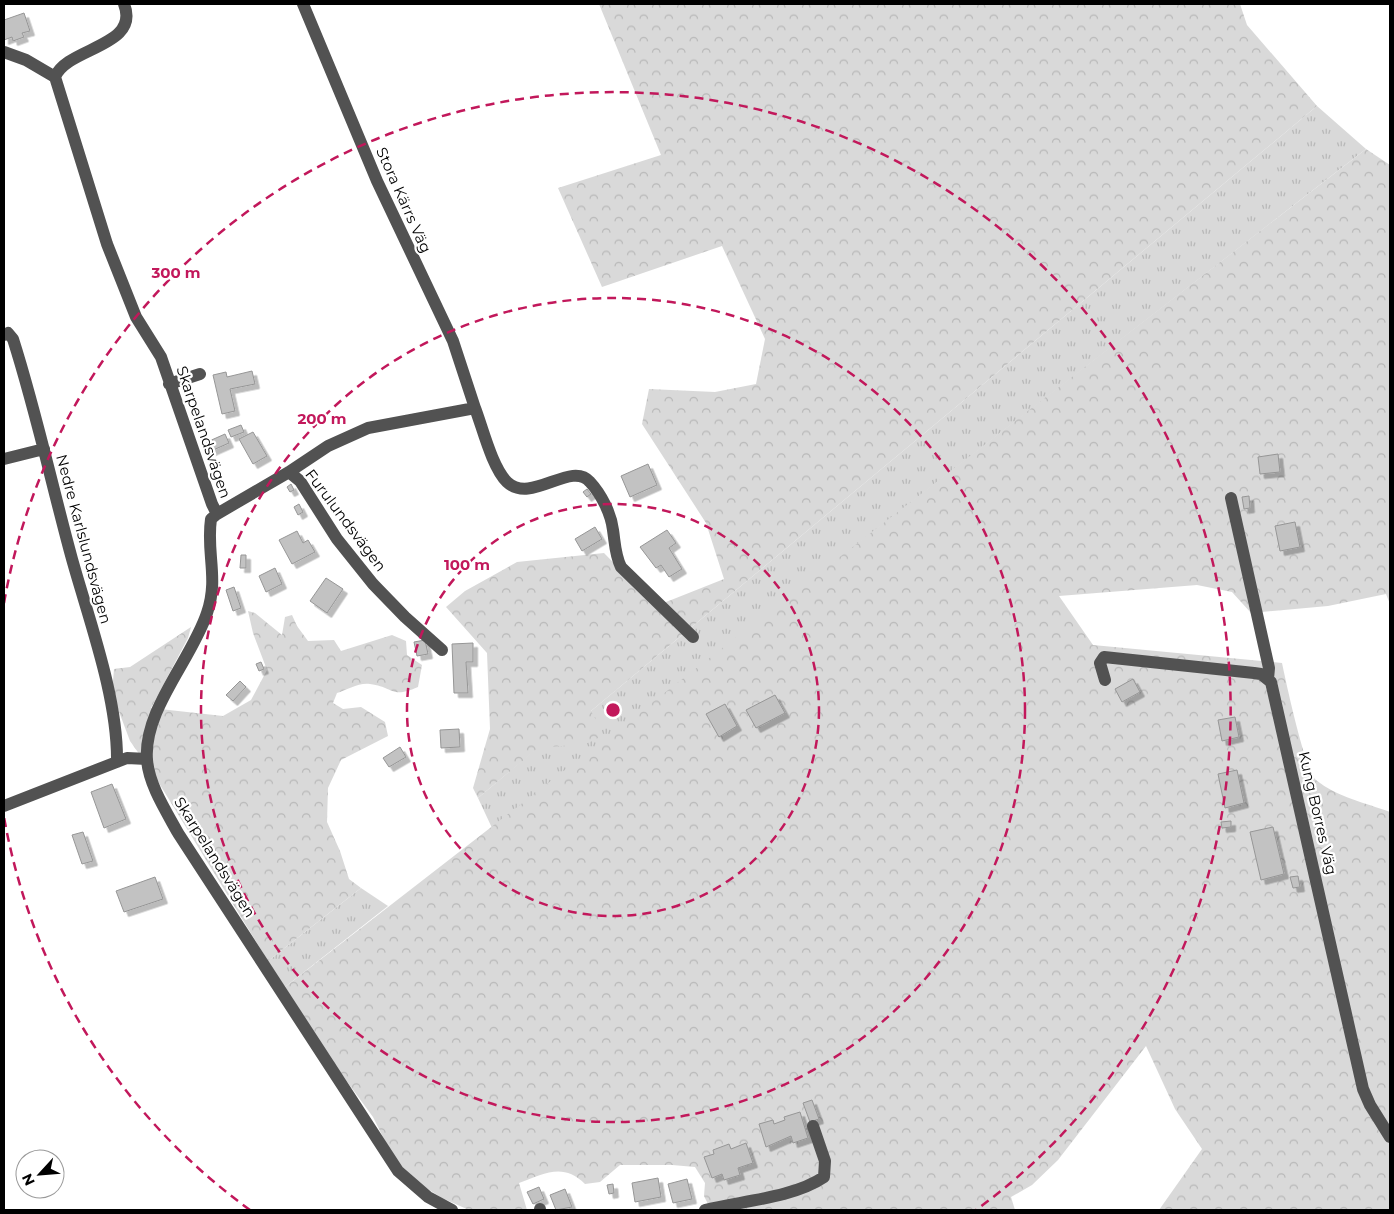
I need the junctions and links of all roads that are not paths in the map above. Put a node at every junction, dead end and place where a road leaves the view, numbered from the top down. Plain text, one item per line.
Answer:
1 (124, 4) edge
2 (303, 4) edge
3 (4, 52) edge
4 (55, 77) junction
5 (4, 335) edge
6 (200, 374) dead end
7 (169, 384) junction
8 (475, 408) junction
9 (44, 449) junction
10 (4, 459) edge
11 (289, 472) junction
12 (1231, 498) dead end
13 (217, 514) junction
14 (693, 637) dead end
15 (442, 650) dead end
16 (1268, 679) junction
17 (1105, 680) dead end
18 (147, 759) junction
19 (117, 762) junction
20 (4, 806) edge
21 (812, 1126) dead end
22 (1390, 1137) edge
23 (452, 1210) edge
24 (705, 1210) edge

1 - 4 street
2 - 8 street, Stora Kärrs Väg
3 - 4 street
4 - 7 street, Skarpelandsvägen
5 - 9 street, Nedre Karlslundsvägen
6 - 7 street
7 - 13 street, Skarpelandsvägen
8 - 11 street, Furulundsvägen
8 - 14 street
9 - 10 street
9 - 19 street, Nedre Karlslundsvägen
11 - 13 street, Furulundsvägen
11 - 15 street, Furulundsvägen
12 - 16 street, Kung Borres Väg
13 - 18 street, Skarpelandsvägen
16 - 17 street
16 - 22 street, Kung Borres Väg
18 - 19 street
18 - 23 street, Skarpelandsvägen
19 - 20 street
21 - 24 street

